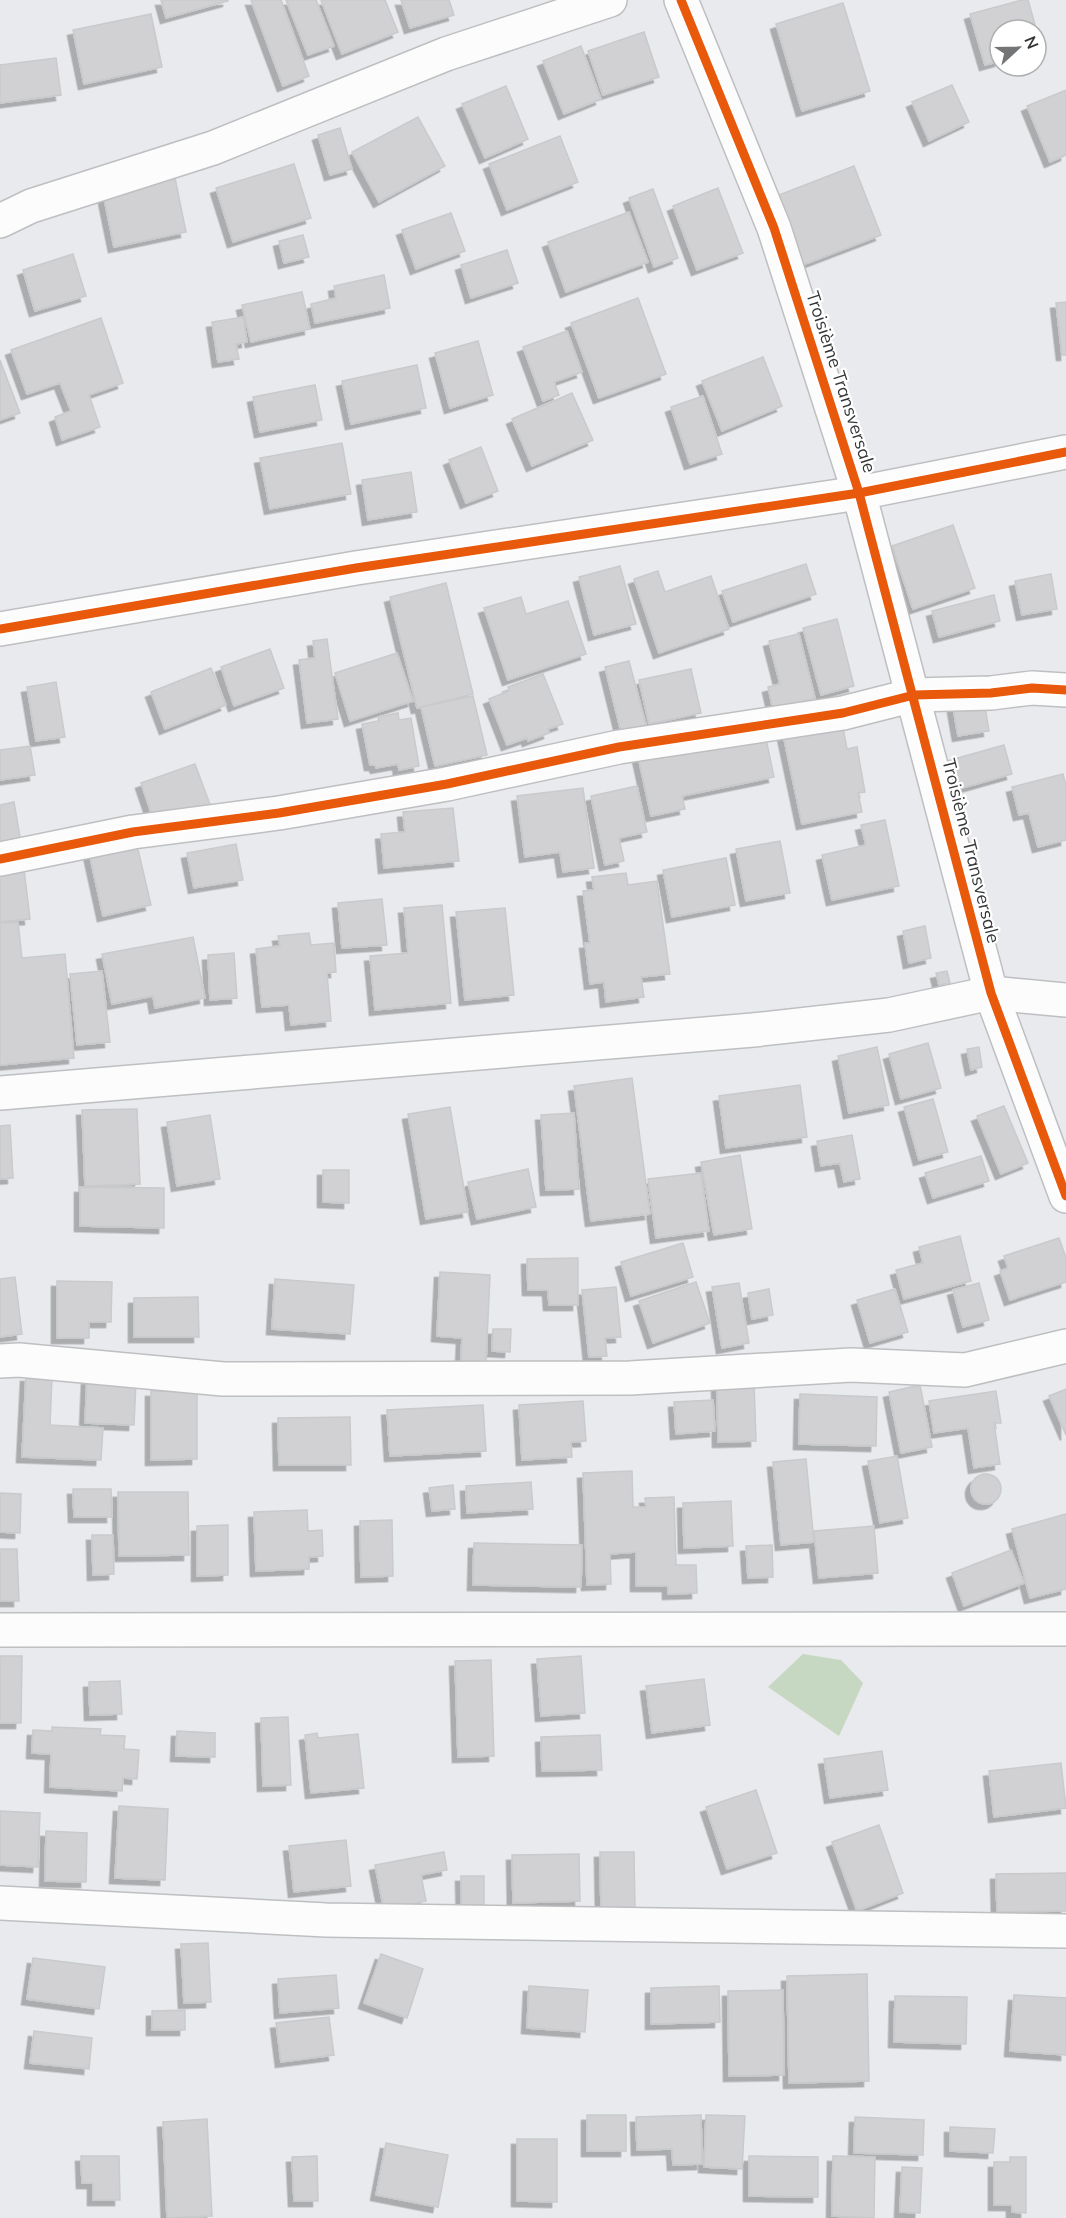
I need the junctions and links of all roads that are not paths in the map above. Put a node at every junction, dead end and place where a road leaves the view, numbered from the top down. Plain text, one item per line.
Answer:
1 (610, 0) edge
2 (681, 0) edge
3 (0, 221) edge
4 (1066, 452) edge
5 (859, 493) junction
6 (0, 629) edge
7 (1066, 690) edge
8 (914, 695) junction
9 (0, 859) edge
10 (991, 993) junction
11 (1066, 1000) edge
12 (0, 1093) edge
13 (1066, 1196) edge
14 (1066, 1346) edge
15 (0, 1361) edge
16 (1066, 1629) edge
17 (0, 1630) edge
18 (0, 1903) edge
19 (1066, 1931) edge

1 - 3 street
2 - 5 street, Troisième Transversale
4 - 5 street
5 - 6 street
5 - 8 street, Troisième Transversale
7 - 8 street
8 - 9 street
8 - 10 street, Troisième Transversale
10 - 11 street
10 - 12 street
10 - 13 street, Troisième Transversale
14 - 15 street
16 - 17 street
18 - 19 street

